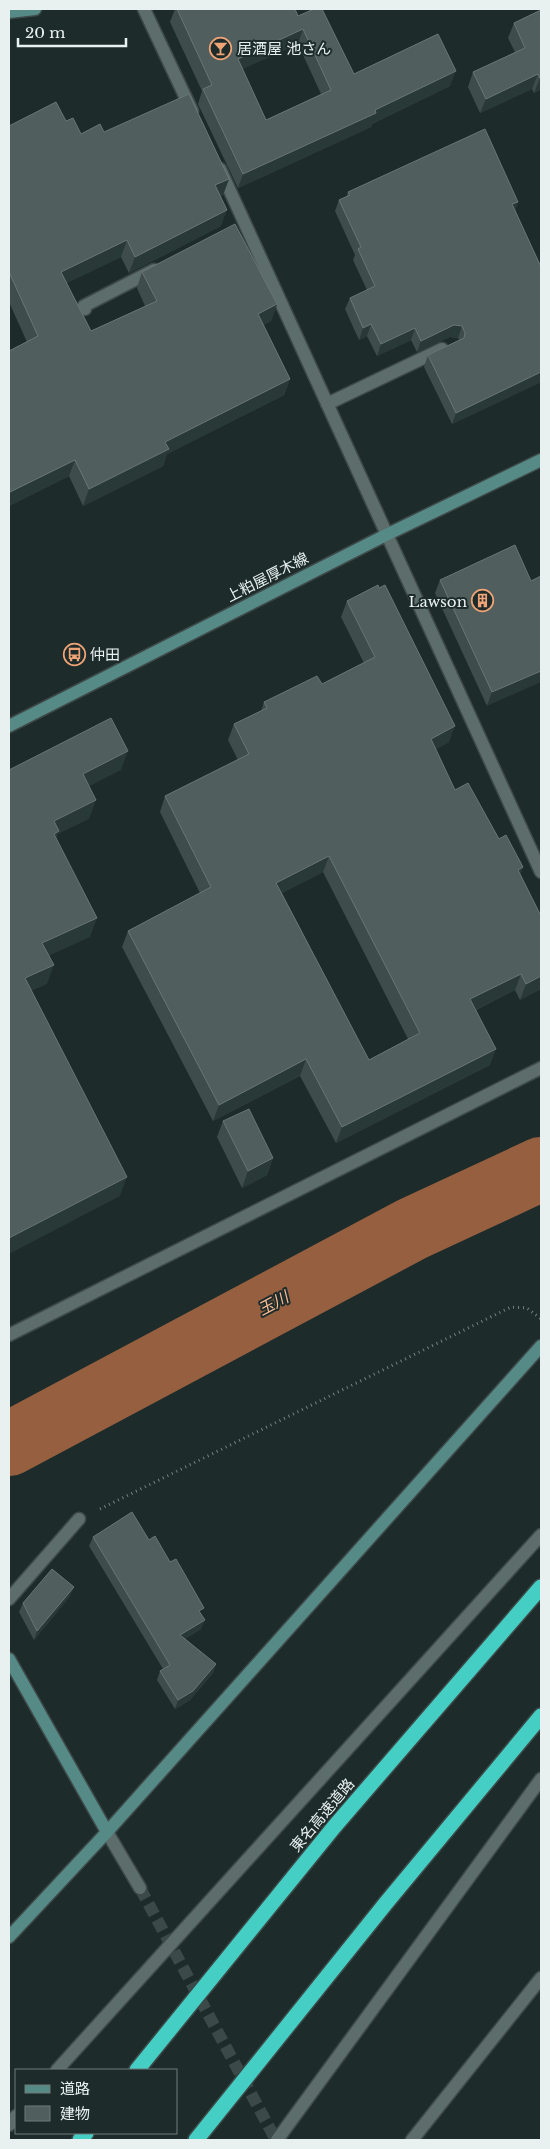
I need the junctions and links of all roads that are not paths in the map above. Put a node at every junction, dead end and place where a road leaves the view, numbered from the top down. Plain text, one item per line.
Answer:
1 (35, 9) edge
2 (144, 9) edge
3 (9, 12) edge
4 (199, 125) edge
5 (216, 161) edge
6 (169, 262) edge
7 (85, 309) dead end
8 (453, 344) edge
9 (327, 404) junction
10 (541, 460) edge
11 (386, 535) junction
12 (9, 726) edge
13 (541, 872) edge
14 (541, 1068) edge
15 (9, 1335) edge
16 (541, 1346) edge
17 (79, 1519) road end
18 (541, 1535) edge
19 (541, 1587) edge
20 (9, 1599) edge
21 (9, 1659) edge
22 (541, 1716) edge
23 (541, 1779) edge
24 (106, 1832) junction
25 (140, 1888) tunnel mouth
26 (9, 1937) edge
27 (541, 1978) edge
28 (59, 2069) edge
29 (138, 2069) edge
30 (196, 2140) edge
31 (277, 2140) edge
32 (412, 2140) edge

1 - 3 street
2 - 4 street
5 - 9 street
6 - 7 street
8 - 9 street
9 - 11 street
10 - 11 street, 上粕屋厚木線
11 - 12 street, 上粕屋厚木線
11 - 13 street
14 - 15 street
16 - 24 street
17 - 20 street
18 - 28 street
19 - 29 highway, 東名高速道路
21 - 24 street
22 - 30 highway
23 - 31 street
24 - 25 street
24 - 26 street
27 - 32 street

